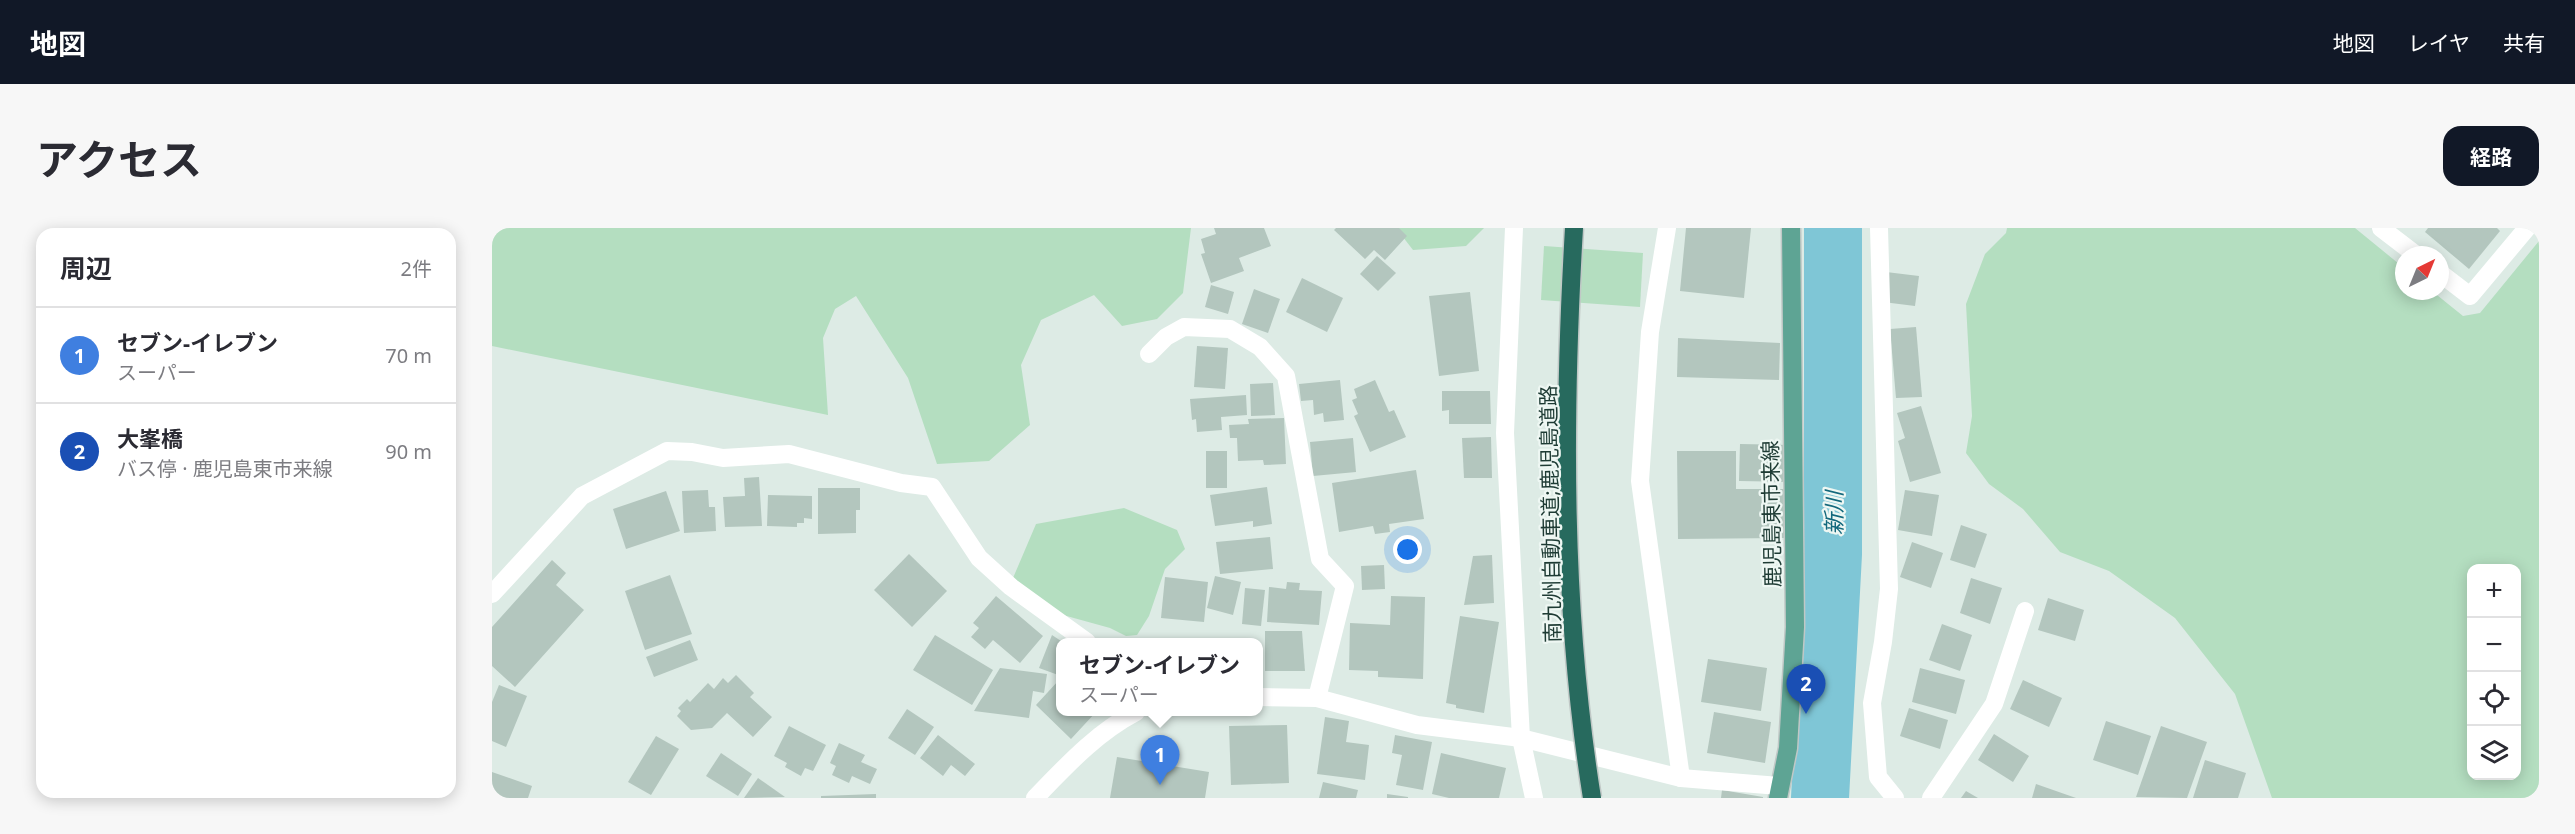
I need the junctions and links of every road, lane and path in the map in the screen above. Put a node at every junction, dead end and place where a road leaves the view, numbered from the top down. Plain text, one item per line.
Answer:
1 (1514, 228) edge
2 (1574, 228) edge
3 (1667, 228) edge
4 (1791, 228) edge
5 (1880, 228) edge
6 (2381, 228) edge
7 (2527, 228) edge
8 (2404, 246) edge
9 (2449, 280) edge
10 (1149, 354) dead end
11 (492, 594) edge
12 (2025, 611) dead end
13 (1081, 638) edge
14 (1263, 697) edge
15 (1317, 698) junction
16 (1127, 716) edge
17 (1521, 738) junction
18 (1681, 778) junction
19 (1778, 792) edge
20 (1035, 798) edge
21 (1534, 798) edge
22 (1592, 798) edge
23 (1895, 798) edge
24 (1931, 798) edge

1 - 17 street
2 - 22 highway, 南九州自動車道;鹿児島道路, bridge
3 - 18 street
4 - 19 main road, 鹿児島東市来線
5 - 23 street
6 - 8 street
7 - 9 street
10 - 15 street
11 - 13 street
12 - 24 street
14 - 15 street
15 - 17 street
16 - 20 street
17 - 18 street
17 - 21 street
18 - 19 street

